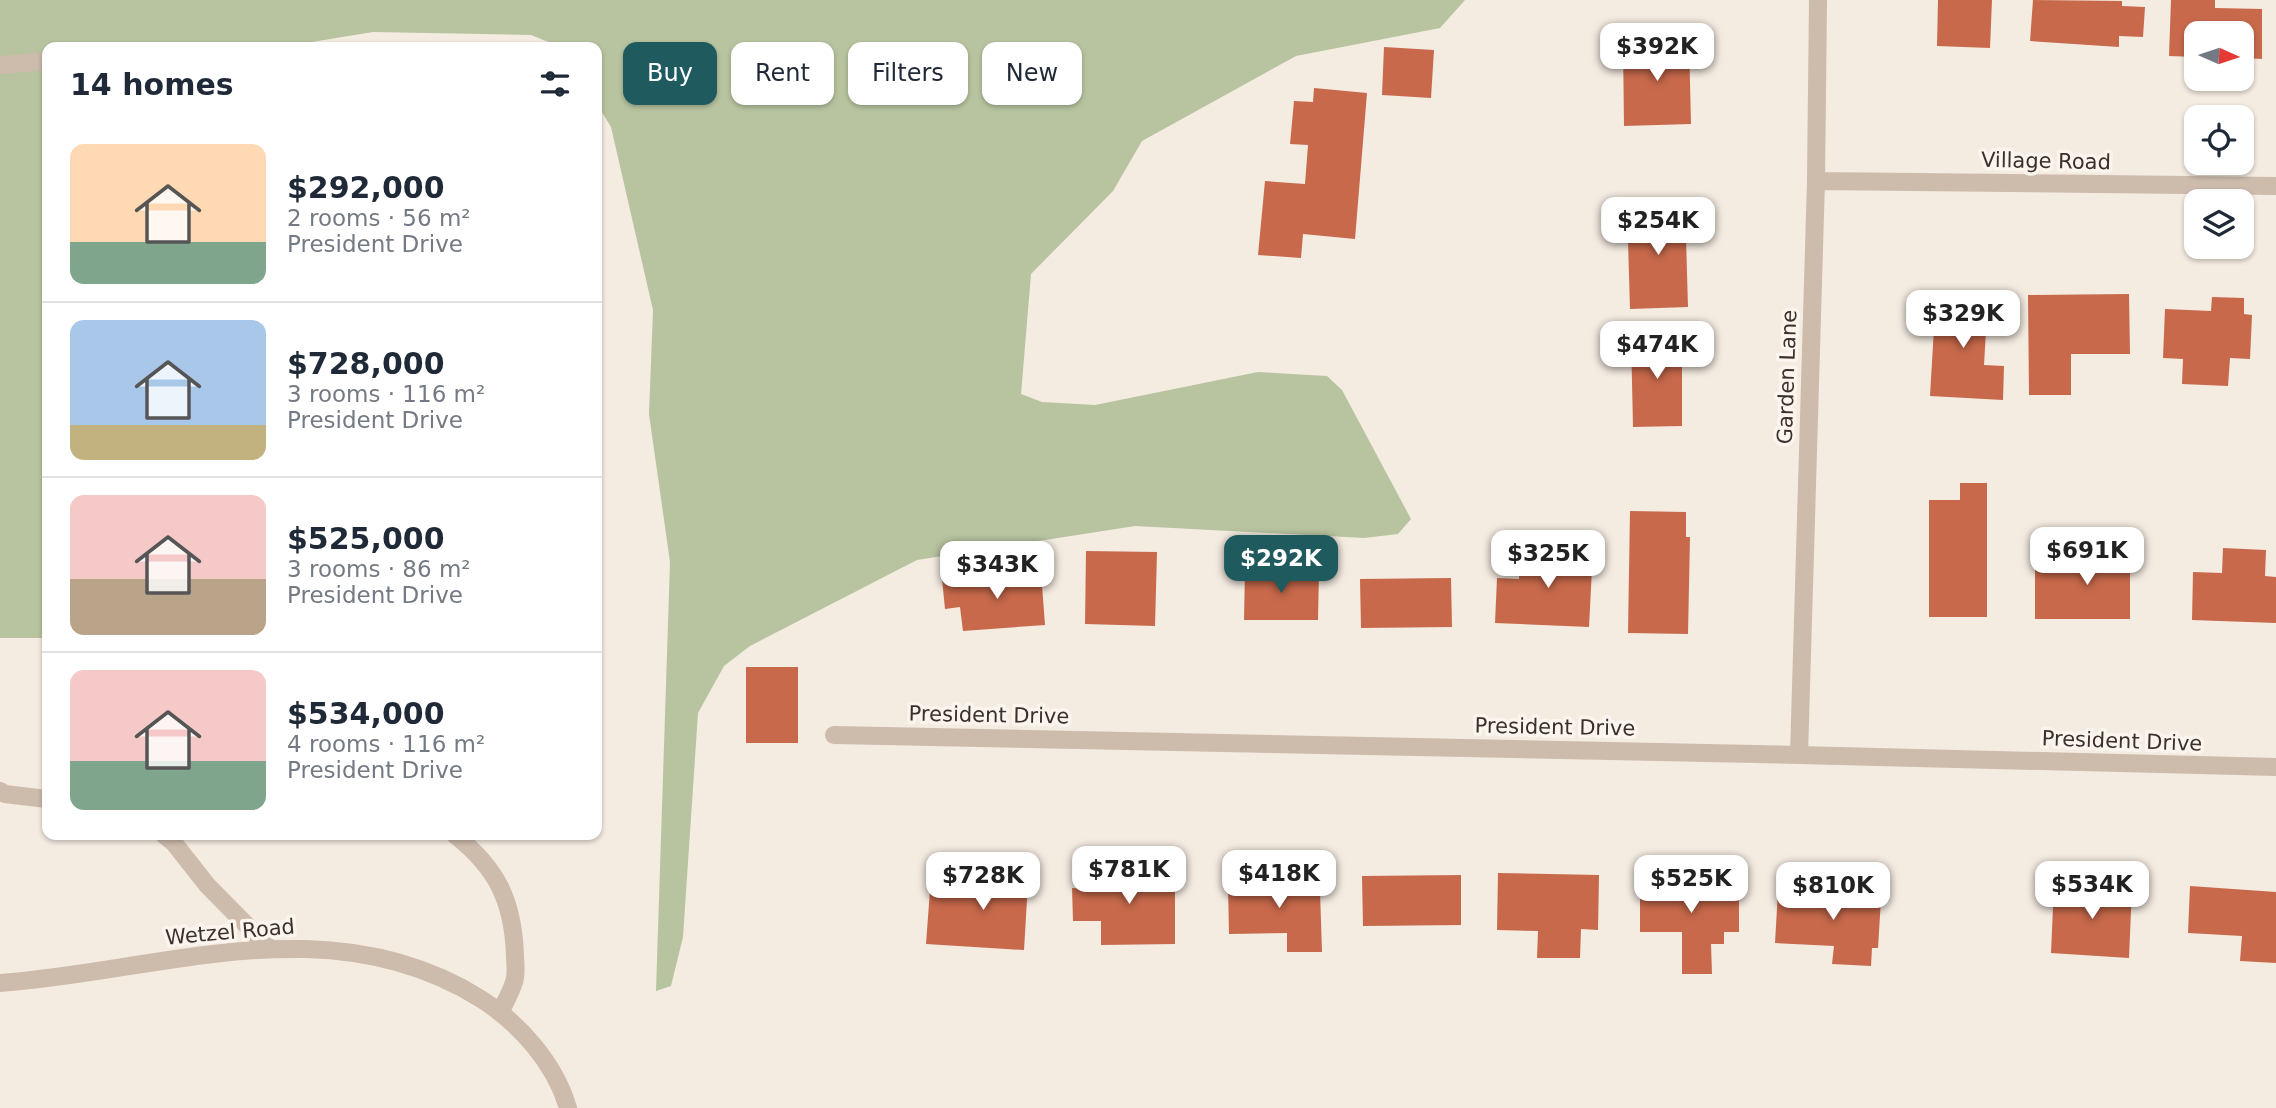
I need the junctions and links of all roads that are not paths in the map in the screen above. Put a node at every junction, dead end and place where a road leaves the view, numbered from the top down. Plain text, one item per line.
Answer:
1 (1818, 0) edge
2 (42, 61) edge
3 (0, 65) edge
4 (1816, 181) junction
5 (2276, 186) edge
6 (834, 735) dead end
7 (1799, 755) junction
8 (2276, 767) edge
9 (0, 791) edge
10 (42, 798) edge
11 (170, 840) edge
12 (461, 840) edge
13 (270, 949) junction
14 (0, 983) edge
15 (501, 1011) junction
16 (568, 1108) edge

1 - 4 street, Garden Lane
2 - 3 street
4 - 5 street, Village Road
4 - 7 street, Garden Lane
6 - 7 street, President Drive
7 - 8 street, President Drive
9 - 10 street
11 - 13 street
12 - 15 street
13 - 14 street, Wetzel Road
13 - 15 street, Wetzel Road
15 - 16 street, Wetzel Road

